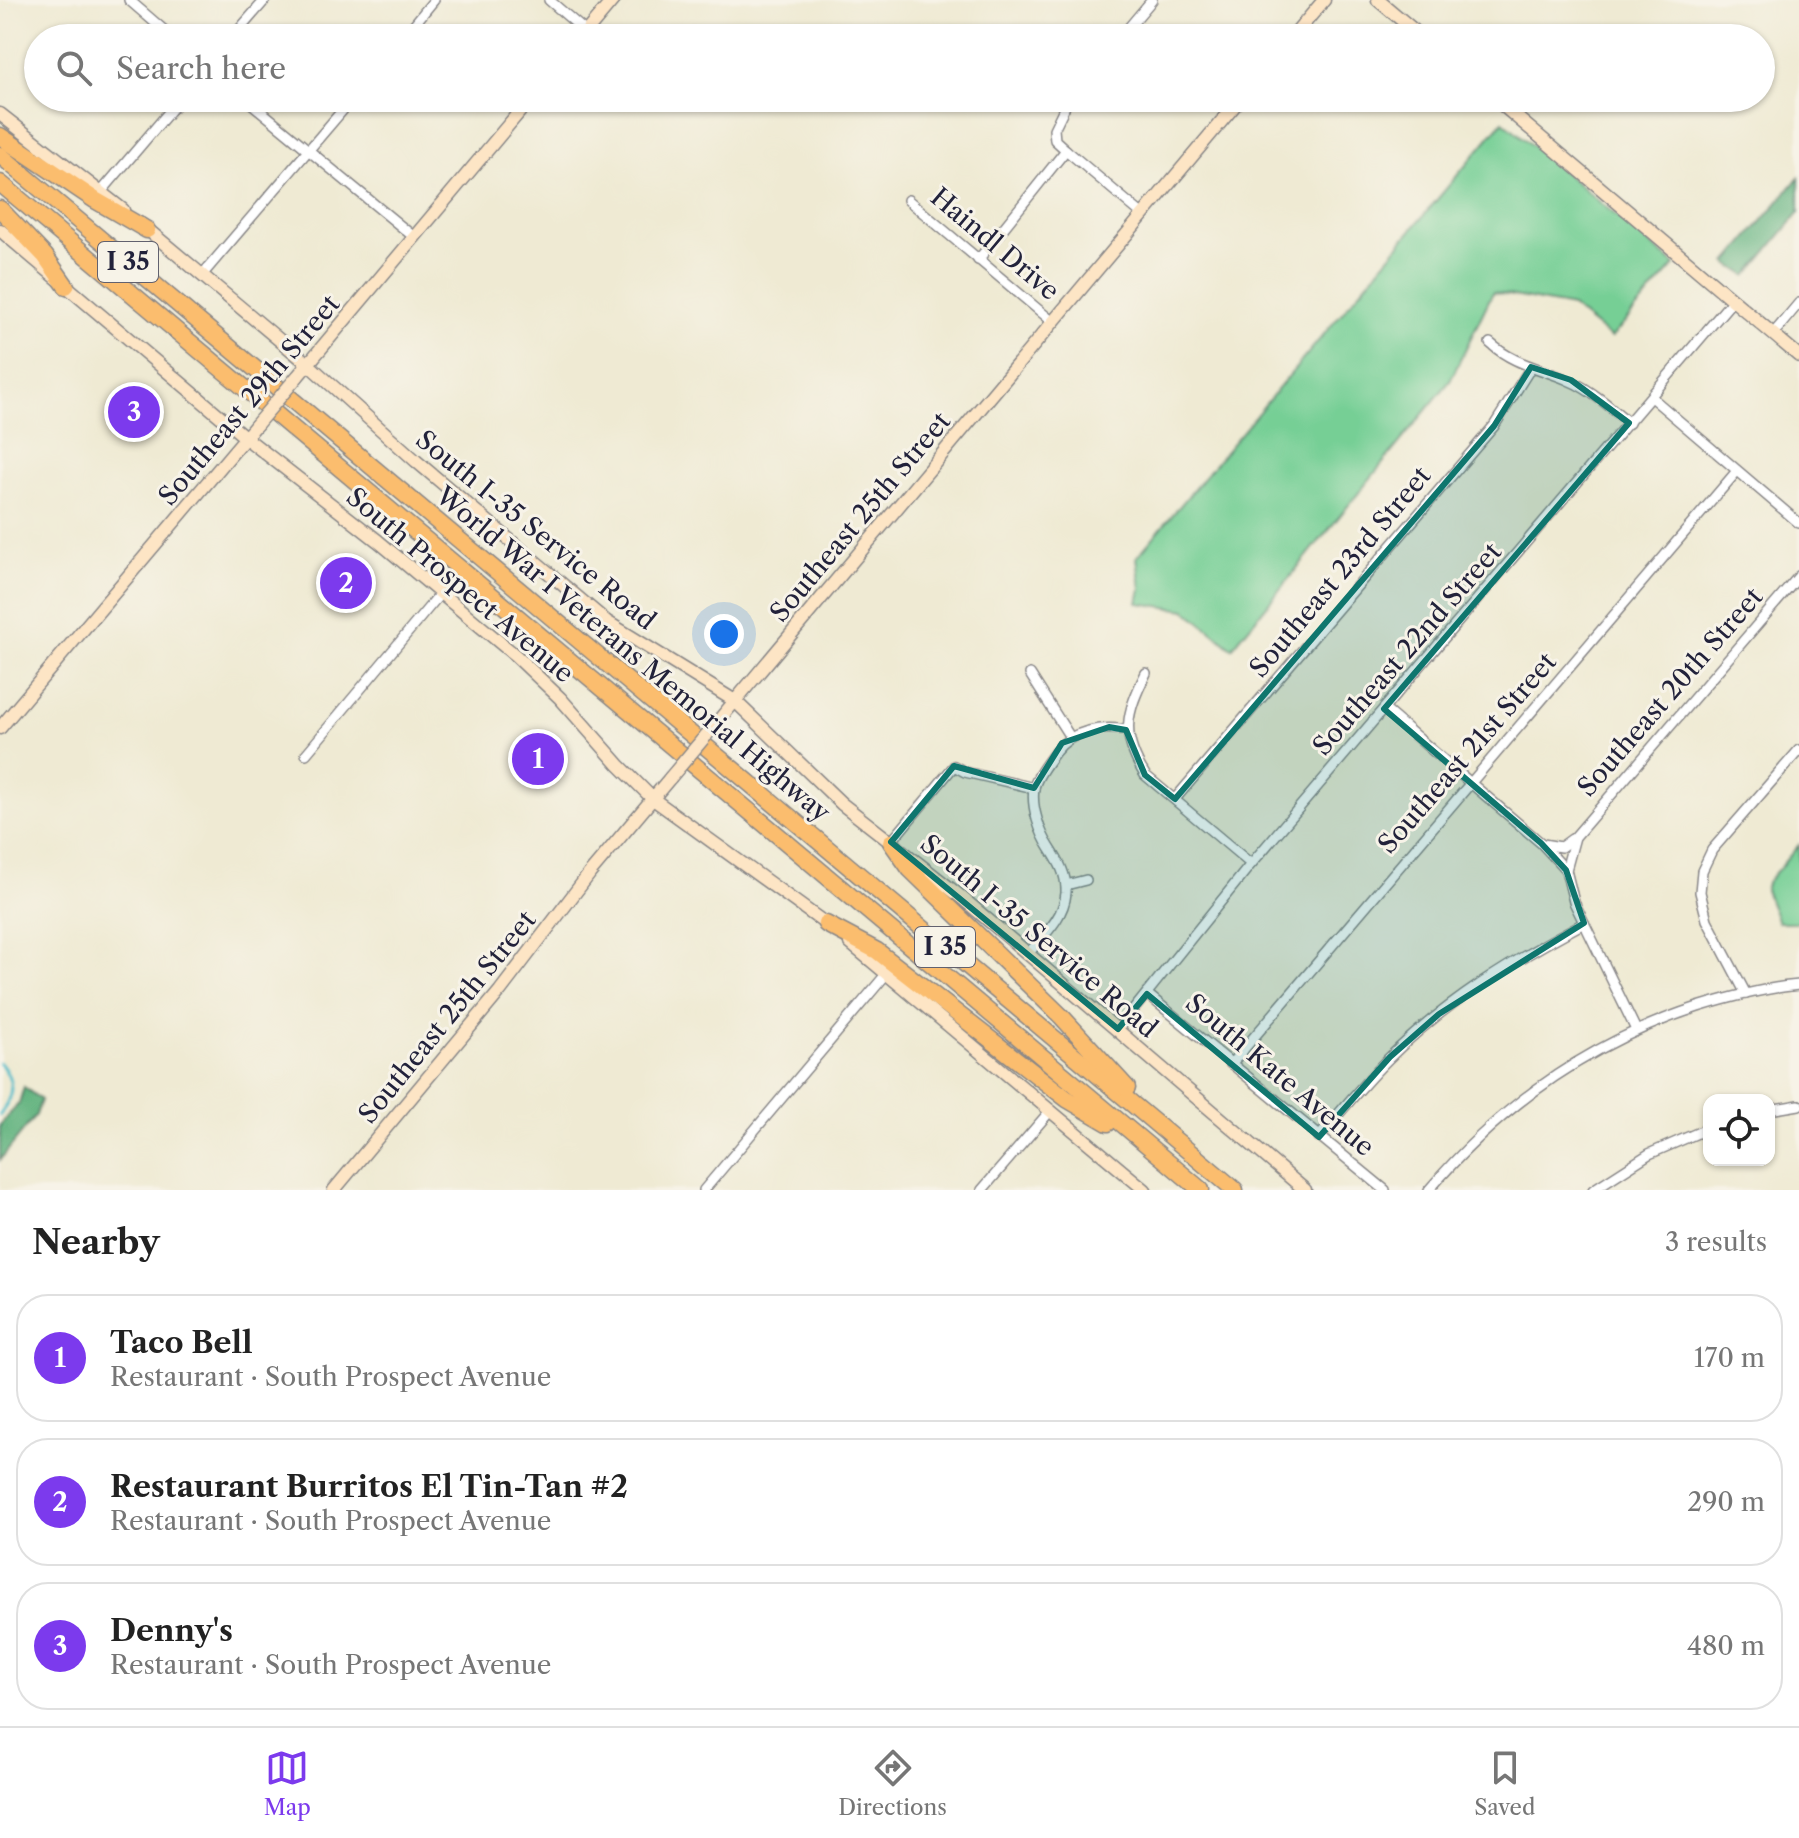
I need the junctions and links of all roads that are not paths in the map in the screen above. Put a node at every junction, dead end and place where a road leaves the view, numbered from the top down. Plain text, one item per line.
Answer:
1 (129, 0) edge
2 (265, 0) edge
3 (434, 0) edge
4 (549, 0) edge
5 (613, 0) edge
6 (1152, 0) edge
7 (1324, 0) edge
8 (1378, 0) edge
9 (157, 24) edge
10 (244, 24) edge
11 (414, 24) edge
12 (573, 24) edge
13 (593, 24) edge
14 (1132, 24) edge
15 (1304, 24) edge
16 (1406, 24) edge
17 (169, 112) edge
18 (262, 112) edge
19 (341, 112) edge
20 (519, 112) edge
21 (1062, 112) edge
22 (1229, 112) edge
23 (1511, 112) edge
24 (0, 114) edge
25 (0, 136) edge
26 (1066, 150) junction
27 (309, 151) junction
28 (0, 155) edge
29 (0, 183) edge
30 (101, 192) junction
31 (908, 200) dead end
32 (0, 209) edge
33 (1143, 215) junction
34 (0, 230) edge
35 (147, 230) junction
36 (414, 237) junction
37 (978, 260) junction
38 (202, 275) junction
39 (66, 286) junction
40 (1733, 300) junction
41 (1799, 303) edge
42 (1053, 322) junction
43 (1773, 334) junction
44 (1490, 343) dead end
45 (1799, 356) edge
46 (308, 364) junction
47 (1531, 367) junction
48 (1651, 397) junction
49 (1629, 423) junction
50 (246, 438) junction
51 (1737, 471) junction
52 (1799, 523) edge
53 (1799, 576) edge
54 (440, 594) junction
55 (1146, 673) dead end
56 (1030, 674) dead end
57 (735, 701) junction
58 (1384, 709) junction
59 (0, 728) edge
60 (1126, 730) junction
61 (1070, 737) junction
62 (1799, 750) edge
63 (306, 754) dead end
64 (1471, 781) junction
65 (1034, 788) junction
66 (653, 799) junction
67 (1175, 799) junction
68 (1575, 837) junction
69 (891, 842) junction
70 (1541, 843) junction
71 (1251, 864) junction
72 (1566, 870) junction
73 (1086, 880) dead end
74 (1066, 885) junction
75 (1584, 923) junction
76 (826, 924) junction
77 (1028, 954) junction
78 (888, 972) junction
79 (1799, 985) edge
80 (1147, 994) junction
81 (1746, 994) junction
82 (1118, 1029) junction
83 (1636, 1030) junction
84 (1231, 1064) junction
85 (1799, 1105) edge
86 (1775, 1109) edge
87 (1051, 1110) junction
88 (1703, 1131) edge
89 (1171, 1136) junction
90 (1319, 1137) junction
91 (1154, 1151) junction
92 (334, 1190) edge
93 (704, 1190) edge
94 (982, 1190) edge
95 (1145, 1190) edge
96 (1201, 1190) edge
97 (1235, 1190) edge
98 (1305, 1190) edge
99 (1385, 1190) edge
100 (1429, 1190) edge
101 (1593, 1190) edge

1 - 9 street
2 - 10 street
3 - 11 street
4 - 12 street
5 - 13 main road
6 - 14 street
7 - 15 main road
8 - 16 main road
17 - 30 street
18 - 27 street
19 - 27 street
20 - 36 main road, Southeast 29th Street
21 - 26 street
22 - 33 main road, Southeast 25th Street
23 - 40 main road
24 - 30 main road, South I-35 Service Road
25 - 35 highway
26 - 33 street
26 - 37 street
27 - 36 street
27 - 38 street
28 - 89 highway, World War I Veterans Memorial Highway / I 35
29 - 91 highway, World War I Veterans Memorial Highway / I 35
30 - 35 main road, South I-35 Service Road
31 - 37 street, Haindl Drive
32 - 39 highway
33 - 42 main road, Southeast 25th Street
34 - 39 main road, South Prospect Avenue
35 - 38 main road, South I-35 Service Road
36 - 46 main road, Southeast 29th Street
37 - 42 street, Haindl Drive
38 - 46 main road, South I-35 Service Road
39 - 50 main road, South Prospect Avenue
40 - 43 main road
40 - 48 street, Southeast 22nd Street
41 - 43 street
42 - 57 main road, Southeast 25th Street
43 - 45 main road
44 - 47 street
46 - 50 main road, Southeast 29th Street, bridge
46 - 57 main road, South I-35 Service Road
47 - 49 street
47 - 67 street, Southeast 23rd Street
48 - 49 street, Southeast 22nd Street
48 - 51 street
49 - 58 street, Southeast 22nd Street
50 - 54 main road, South Prospect Avenue
50 - 59 main road, Southeast 29th Street
51 - 52 street
51 - 64 street, Southeast 21st Street
53 - 68 street, Southeast 20th Street
54 - 63 street
54 - 66 main road, South Prospect Avenue
55 - 60 street
56 - 61 street
57 - 66 main road, Southeast 25th Street, bridge
57 - 69 main road, South I-35 Service Road
58 - 64 street
58 - 71 street, Southeast 22nd Street
60 - 61 street
60 - 67 street
61 - 65 street
62 - 81 street
64 - 70 street
64 - 84 street, Southeast 21st Street
65 - 69 street
65 - 74 street
66 - 76 main road, South Prospect Avenue
66 - 92 main road, Southeast 25th Street
67 - 71 street
68 - 70 street, Southeast 20th Street
68 - 72 street, Southeast 20th Street
69 - 77 main road, South I-35 Service Road
69 - 89 highway
70 - 72 street
71 - 80 street, Southeast 22nd Street
72 - 75 street
73 - 74 street
74 - 77 street
75 - 83 street
75 - 90 street
76 - 78 main road, South Prospect Avenue
76 - 91 highway
77 - 82 main road, South I-35 Service Road
78 - 87 main road, South Prospect Avenue
78 - 93 street
79 - 81 street
80 - 82 street, Southeast 22nd Street
80 - 84 street, South Kate Avenue
81 - 83 street
82 - 98 main road, South I-35 Service Road
83 - 100 street
84 - 90 street, South Kate Avenue
85 - 86 street
87 - 94 street
87 - 95 main road, South Prospect Avenue
88 - 101 street
89 - 97 highway, World War I Veterans Memorial Highway / I 35
90 - 99 street, South Kate Avenue
91 - 96 highway, World War I Veterans Memorial Highway / I 35

